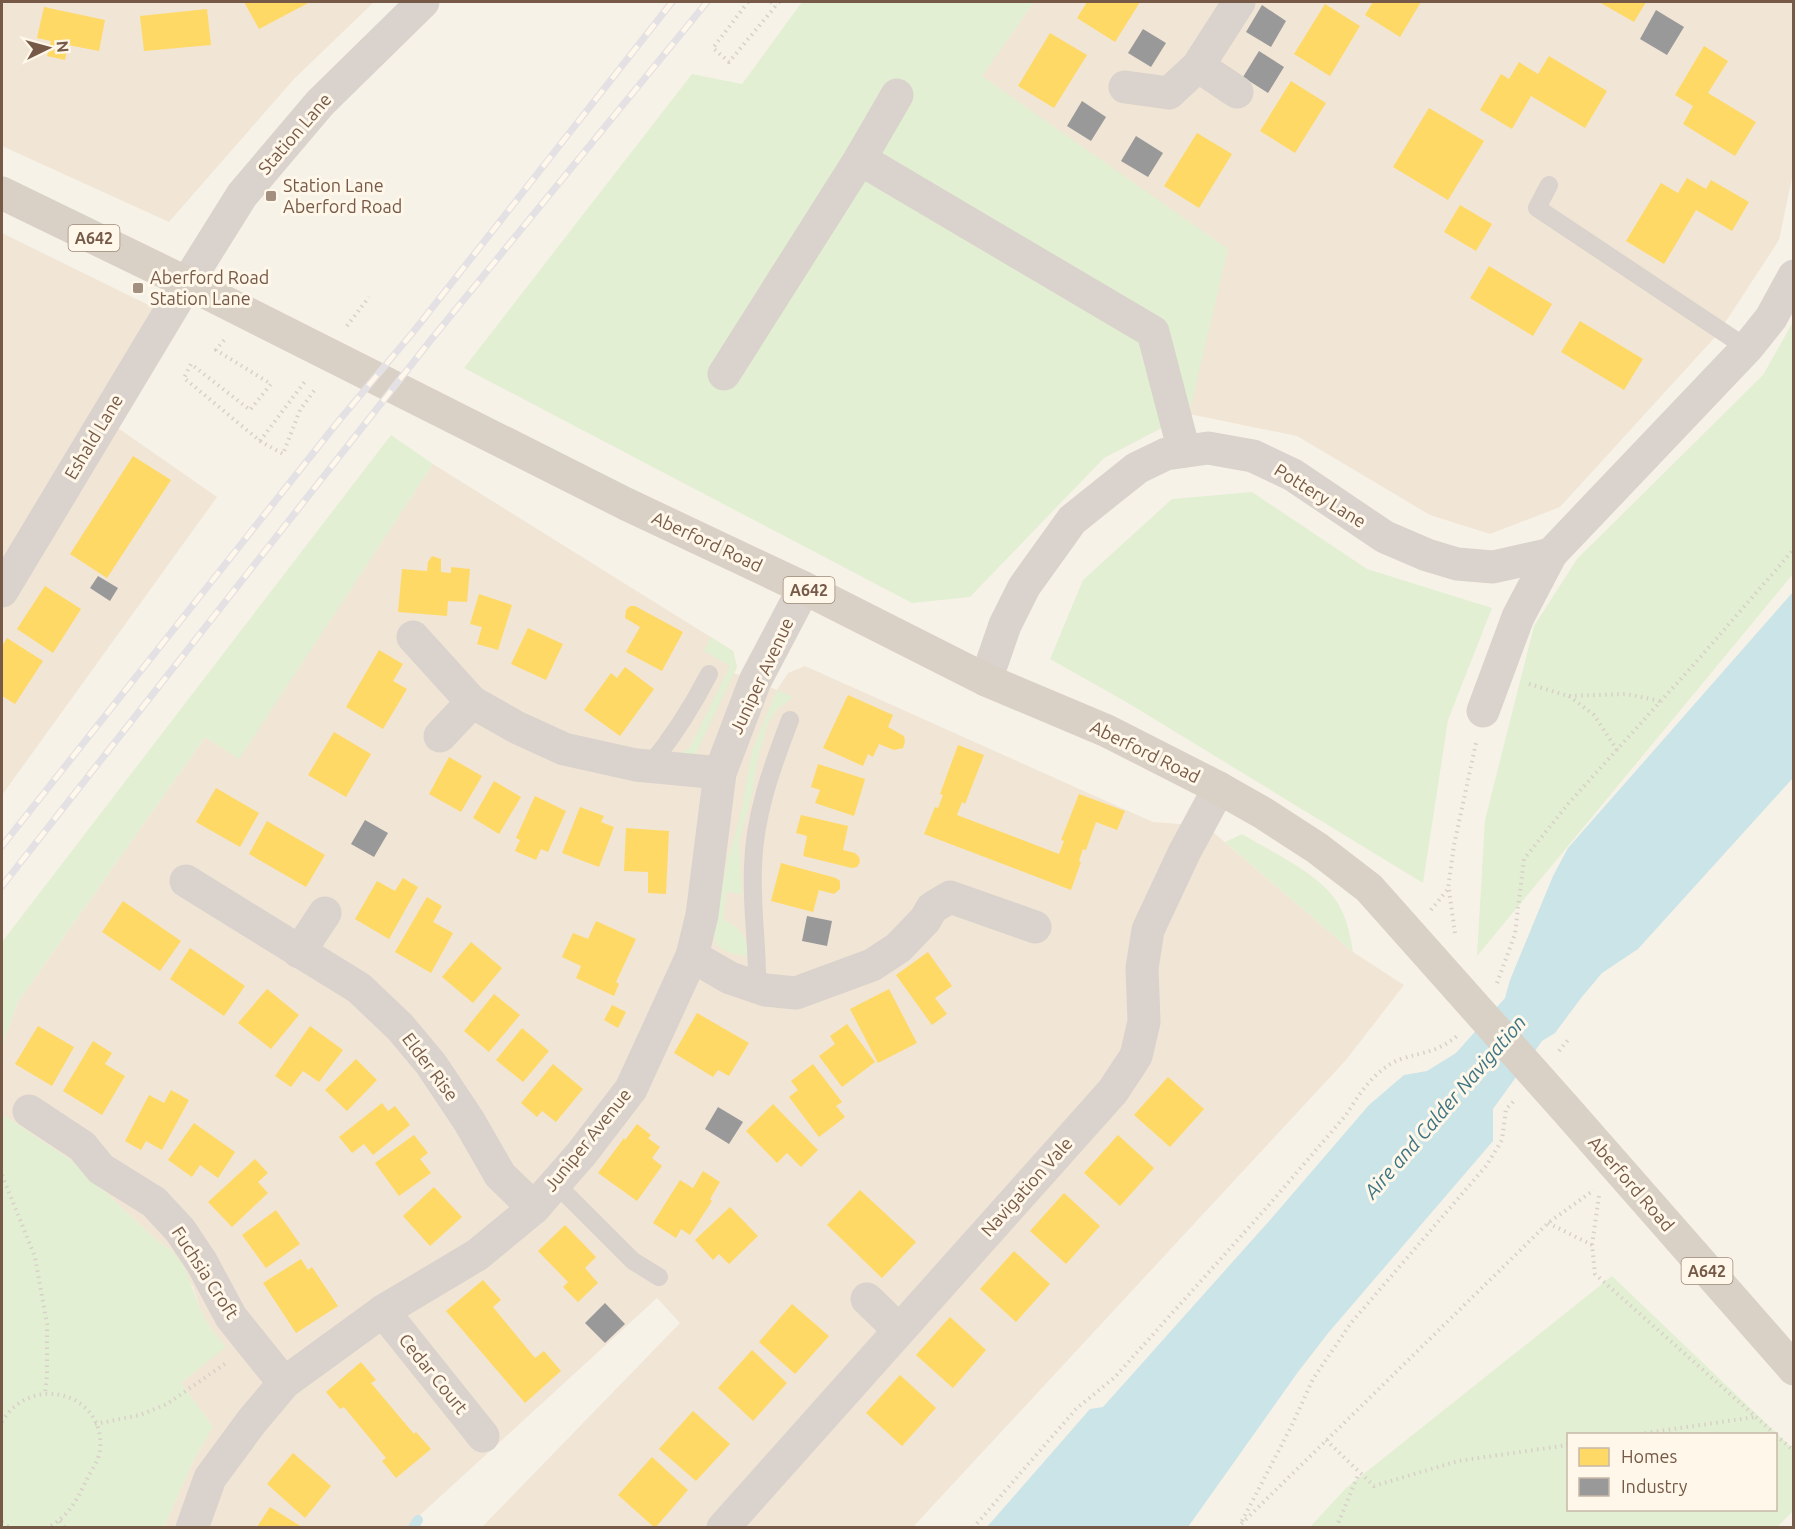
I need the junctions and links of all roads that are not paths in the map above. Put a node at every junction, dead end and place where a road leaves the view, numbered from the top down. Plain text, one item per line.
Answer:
1 (423, 2) edge
2 (1239, 2) edge
3 (1198, 66) junction
4 (1125, 87) dead end
5 (1237, 92) dead end
6 (897, 95) dead end
7 (860, 159) junction
8 (1550, 185) dead end
9 (2, 193) edge
10 (1794, 276) edge
11 (187, 283) junction
12 (1747, 348) junction
13 (724, 374) dead end
14 (1184, 451) junction
15 (1551, 554) junction
16 (804, 588) junction
17 (2, 591) edge
18 (413, 637) dead end
19 (709, 674) dead end
20 (986, 680) junction
21 (472, 702) junction
22 (1483, 711) road end
23 (790, 720) dead end
24 (440, 736) dead end
25 (649, 766) junction
26 (720, 773) junction
27 (1219, 788) junction
28 (186, 881) dead end
29 (325, 913) dead end
30 (1035, 927) dead end
31 (299, 952) junction
32 (692, 956) junction
33 (757, 987) junction
34 (29, 1111) dead end
35 (555, 1183) junction
36 (534, 1208) junction
37 (659, 1277) dead end
38 (867, 1299) dead end
39 (383, 1311) junction
40 (899, 1330) junction
41 (1794, 1369) edge
42 (284, 1383) junction
43 (483, 1436) dead end
44 (192, 1527) edge
45 (723, 1527) edge

1 - 11 street, Station Lane
2 - 3 street
3 - 4 street
3 - 5 street
6 - 7 street
7 - 13 street
7 - 14 street
8 - 12 lane
9 - 11 main road, Aberford Road / A642
10 - 12 street
11 - 16 main road, Aberford Road / A642
11 - 17 street, Eshald Lane
12 - 15 street
14 - 15 street, Pottery Lane
14 - 20 street, Pottery Lane
15 - 22 street
16 - 20 main road, Aberford Road / A642
16 - 26 street, Juniper Avenue
18 - 21 street
19 - 25 lane
20 - 27 main road, Aberford Road / A642
21 - 24 street
21 - 25 street
23 - 33 lane
25 - 26 street
26 - 32 street, Juniper Avenue
27 - 40 street, Navigation Vale
27 - 41 main road, Aberford Road / A642
28 - 31 street, Elder Rise
29 - 31 street
30 - 33 street
31 - 36 street, Elder Rise
32 - 33 street
32 - 35 street, Juniper Avenue
34 - 42 street, Fuchsia Croft
35 - 36 street, Juniper Avenue
35 - 37 lane
36 - 39 street, Juniper Avenue
38 - 40 street
39 - 42 street, Juniper Avenue
39 - 43 street, Cedar Court
40 - 45 street, Navigation Vale
42 - 44 street, Juniper Avenue

